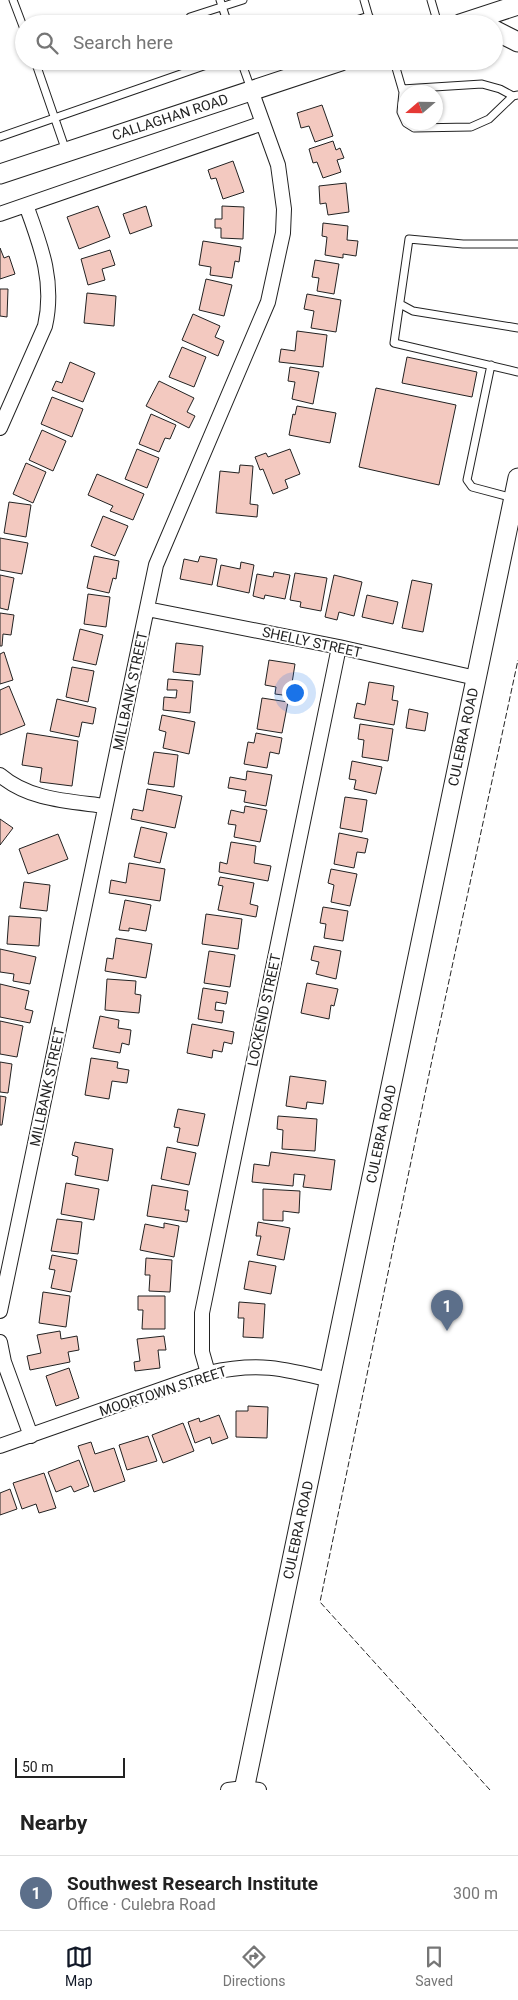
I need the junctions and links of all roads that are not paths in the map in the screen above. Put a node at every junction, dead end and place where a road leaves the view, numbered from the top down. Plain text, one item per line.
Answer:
1 (13, 0) edge
2 (244, 0) edge
3 (364, 0) edge
4 (431, 0) edge
5 (494, 0) edge
6 (222, 4) edge
7 (518, 5) edge
8 (18, 15) edge
9 (195, 15) edge
10 (368, 15) edge
11 (435, 15) edge
12 (475, 15) edge
13 (489, 15) edge
14 (503, 34) edge
15 (518, 42) edge
16 (38, 70) edge
17 (193, 70) edge
18 (244, 70) edge
19 (313, 70) edge
20 (397, 70) edge
21 (401, 85) edge
22 (443, 86) edge
23 (251, 90) junction
24 (516, 95) edge
25 (56, 119) junction
26 (263, 124) junction
27 (443, 127) edge
28 (0, 137) edge
29 (66, 152) junction
30 (0, 174) edge
31 (26, 205) junction
32 (0, 214) edge
33 (518, 244) edge
34 (400, 304) junction
35 (518, 328) edge
36 (491, 366) junction
37 (518, 372) edge
38 (0, 428) edge
39 (518, 478) edge
40 (514, 498) junction
41 (147, 609) junction
42 (339, 647) junction
43 (476, 678) junction
44 (0, 775) edge
45 (105, 806) junction
46 (0, 1311) edge
47 (0, 1342) edge
48 (208, 1373) junction
49 (330, 1380) junction
50 (31, 1436) junction
51 (0, 1446) edge
52 (244, 1789) edge

1 - 8 lane
2 - 6 lane
3 - 10 lane
4 - 11 lane
5 - 12 main road
6 - 9 lane
7 - 13 main road
14 - 15 main road
16 - 25 lane
17 - 25 lane
18 - 23 lane
19 - 23 main road, CALLAGHAN ROAD
20 - 21 lane
22 - 24 lane
23 - 26 street, MILLBANK STREET
23 - 29 main road, CALLAGHAN ROAD
24 - 27 lane
25 - 28 lane
25 - 29 lane
26 - 31 street
26 - 41 street, MILLBANK STREET
29 - 30 main road, CALLAGHAN ROAD
31 - 32 street
31 - 38 street
33 - 34 lane
34 - 35 lane
34 - 36 lane
36 - 37 lane
36 - 40 lane
39 - 40 main road, CULEBRA ROAD
40 - 43 main road, CULEBRA ROAD
41 - 42 street, SHELLY STREET
41 - 45 street, MILLBANK STREET
42 - 43 street, SHELLY STREET
42 - 48 street, LOCKEND STREET
43 - 49 main road, CULEBRA ROAD
44 - 45 street
45 - 46 street, MILLBANK STREET
47 - 50 street
48 - 49 street, MOORTOWN STREET
48 - 50 street, MOORTOWN STREET
49 - 52 main road, CULEBRA ROAD
50 - 51 street, MOORTOWN STREET

